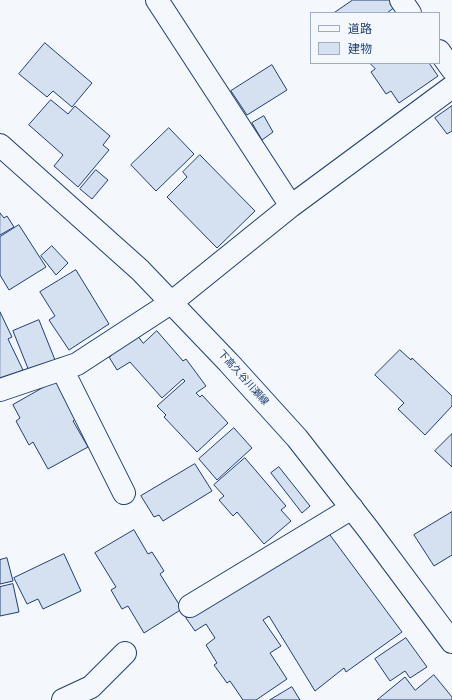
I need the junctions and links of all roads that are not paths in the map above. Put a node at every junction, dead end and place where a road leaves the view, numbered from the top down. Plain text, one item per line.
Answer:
1 (157, 0) edge
2 (400, 0) edge
3 (409, 12) edge
4 (440, 53) edge
5 (452, 69) edge
6 (452, 86) edge
7 (0, 145) edge
8 (291, 206) junction
9 (172, 302) junction
10 (62, 369) junction
11 (0, 390) edge
12 (124, 493) dead end
13 (352, 508) junction
14 (190, 606) dead end
15 (452, 642) edge
16 (125, 653) dead end
17 (63, 700) edge

1 - 8 street
2 - 3 street
4 - 5 street
6 - 8 street
7 - 9 street, 下高久谷川瀬線
8 - 9 street
9 - 10 street
9 - 13 street, 下高久谷川瀬線
10 - 11 street
10 - 12 street
13 - 14 street
13 - 15 street, 下高久谷川瀬線
16 - 17 street

